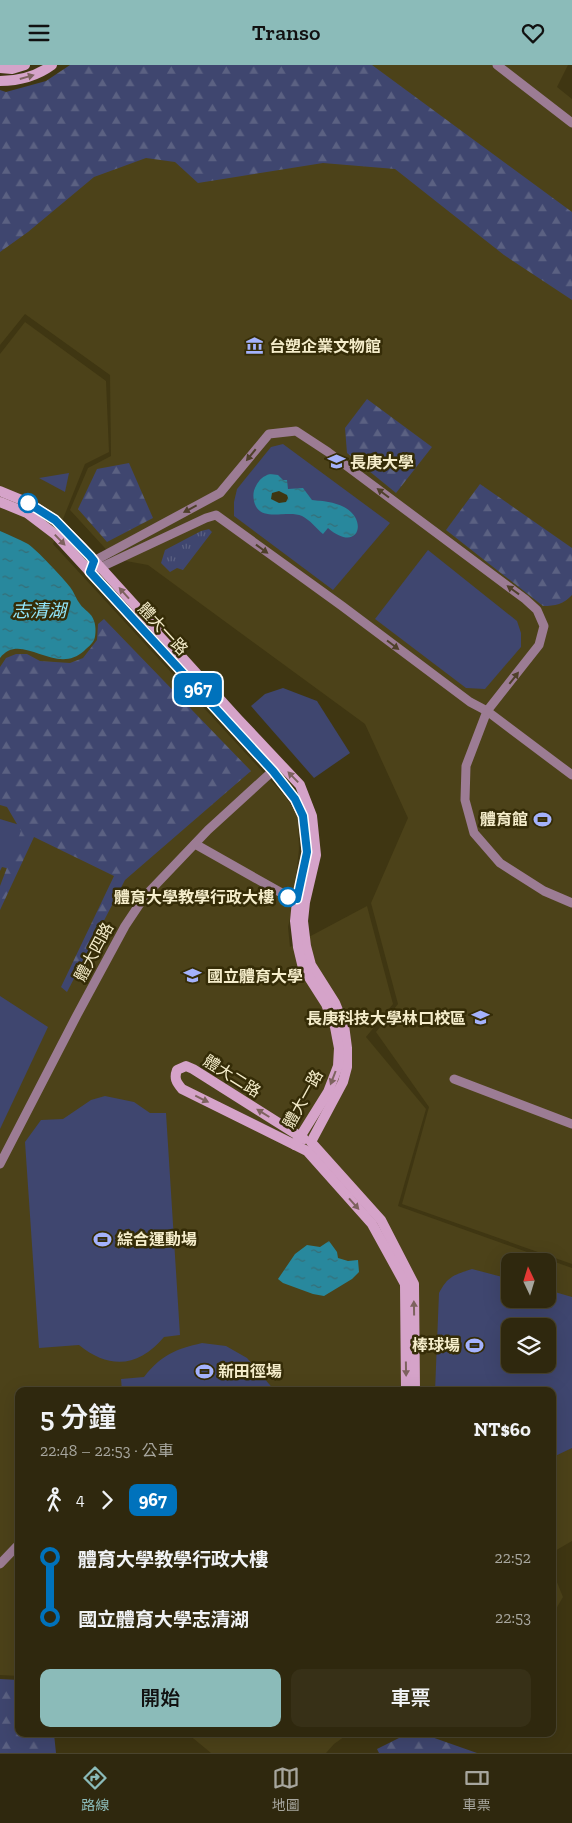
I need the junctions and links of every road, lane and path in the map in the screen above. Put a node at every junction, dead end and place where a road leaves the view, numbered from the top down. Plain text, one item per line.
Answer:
1 (25, 65) edge
2 (52, 65) edge
3 (497, 65) edge
4 (0, 68) edge
5 (0, 81) edge
6 (572, 123) edge
7 (0, 491) edge
8 (0, 502) edge
9 (97, 565) junction
10 (90, 572) junction
11 (488, 711) junction
12 (276, 768) junction
13 (572, 775) edge
14 (195, 844) junction
15 (301, 901) junction
16 (572, 903) edge
17 (454, 1079) dead end
18 (572, 1124) edge
19 (297, 1141) junction
20 (309, 1147) junction
21 (0, 1164) edge
22 (406, 1387) edge
23 (415, 1387) edge
24 (15, 1547) edge
25 (0, 1564) edge

1 - 4 street
5 -> 2 street
3 - 6 street
7 - 9 street, 體大一路
8 -> 10 street, 體大一路
9 - 10 street
9 -> 11 street
11 -> 9 street
12 -> 9 street, 體大一路
10 - 12 street, 體大一路
11 - 13 street
11 - 16 street
12 - 14 street, 體大四路
12 - 15 street, 體大一路
14 - 15 street
14 - 21 street, 體大四路
15 -> 19 street, 體大一路
15 - 20 street, 體大一路
17 - 18 street
19 -> 19 street, 體大二路
19 - 20 street, 體大二路
20 -> 22 street, 體大一路
23 -> 20 street, 體大一路
24 - 25 street

